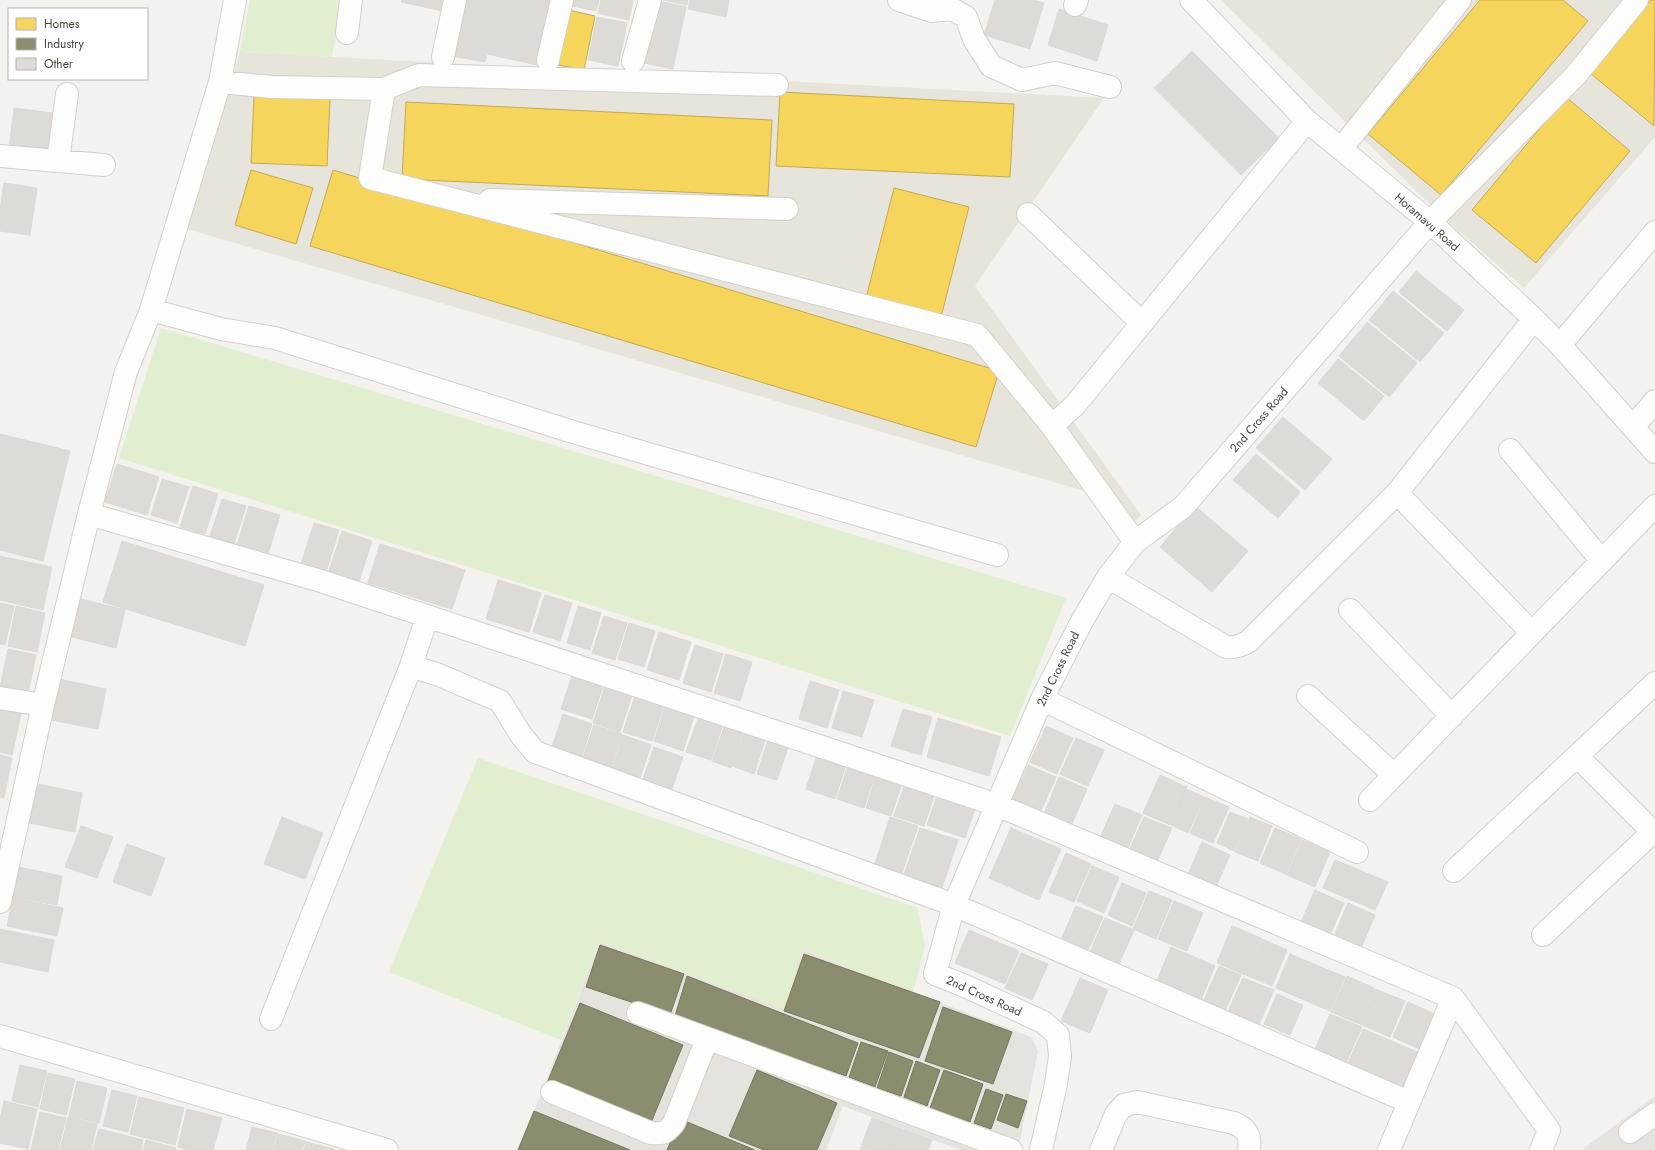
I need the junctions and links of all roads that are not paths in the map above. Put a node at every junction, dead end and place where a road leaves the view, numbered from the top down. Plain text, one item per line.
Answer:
1 (235, 0) edge
2 (351, 0) edge
3 (455, 0) edge
4 (562, 0) edge
5 (650, 0) edge
6 (899, 0) edge
7 (1190, 0) edge
8 (1460, 0) edge
9 (1637, 0) edge
10 (346, 33) dead end
11 (443, 57) dead end
12 (548, 60) dead end
13 (633, 61) dead end
14 (220, 82) junction
15 (777, 85) dead end
16 (1110, 87) dead end
17 (384, 89) junction
18 (67, 94) dead end
19 (1307, 121) junction
20 (1341, 149) junction
21 (0, 156) edge
22 (58, 161) junction
23 (104, 165) dead end
24 (448, 198) junction
25 (787, 209) dead end
26 (1028, 214) dead end
27 (1430, 222) junction
28 (1655, 232) edge
29 (151, 310) junction
30 (1534, 319) junction
31 (1142, 323) junction
32 (1560, 345) junction
33 (1655, 401) edge
34 (1052, 426) junction
35 (1633, 427) junction
36 (1510, 450) dead end
37 (1655, 452) edge
38 (1397, 493) junction
39 (1655, 506) edge
40 (89, 514) junction
41 (1135, 542) junction
42 (997, 555) dead end
43 (1602, 561) junction
44 (1108, 578) junction
45 (1350, 610) dead end
46 (427, 617) junction
47 (1532, 633) junction
48 (411, 666) junction
49 (1655, 683) edge
50 (1308, 696) dead end
51 (0, 698) edge
52 (1042, 699) junction
53 (44, 705) junction
54 (1452, 716) junction
55 (1577, 756) junction
56 (1394, 775) junction
57 (1370, 800) dead end
58 (997, 805) junction
59 (1654, 831) edge
60 (1357, 852) dead end
61 (1454, 871) dead end
62 (0, 902) edge
63 (954, 905) junction
64 (1543, 935) dead end
65 (1453, 998) junction
66 (638, 1013) dead end
67 (271, 1019) dead end
68 (0, 1036) edge
69 (707, 1039) junction
70 (552, 1092) dead end
71 (1409, 1102) junction
72 (1655, 1114) edge
73 (1630, 1132) dead end
74 (387, 1150) edge
75 (1011, 1150) edge
76 (1041, 1150) edge
77 (1101, 1150) edge
78 (1249, 1150) edge
79 (1389, 1150) edge
80 (1541, 1150) edge

1 - 14 street
2 - 10 street
3 - 11 street
4 - 12 street
5 - 13 street
6 - 16 street
7 - 19 street, Horamavu Road
8 - 20 street
9 - 27 street, 2nd Cross Road
14 - 17 street
14 - 29 street
15 - 17 street
17 - 24 street
18 - 22 street
19 - 20 street, Horamavu Road
19 - 31 street
20 - 27 street, Horamavu Road
21 - 22 street
22 - 23 street
24 - 25 street
24 - 34 street
26 - 31 street
27 - 30 street, Horamavu Road
27 - 41 street, 2nd Cross Road
28 - 32 street
29 - 40 street
29 - 42 street
30 - 32 street, Horamavu Road
30 - 38 street
31 - 34 street
32 - 35 street, Horamavu Road
33 - 35 street
34 - 41 street
35 - 37 street, Horamavu Road
36 - 43 street
38 - 44 street
38 - 47 street
39 - 43 street
40 - 46 street
40 - 53 street
41 - 44 street, 2nd Cross Road
43 - 47 street
44 - 52 street, 2nd Cross Road
45 - 54 street
46 - 48 street
46 - 58 street
47 - 54 street
48 - 63 street
48 - 67 street
49 - 55 street
50 - 56 street
51 - 53 street
52 - 58 street, 2nd Cross Road
52 - 60 street
53 - 62 street
54 - 56 street
55 - 59 street
55 - 61 street
56 - 57 street
58 - 63 street, 2nd Cross Road
58 - 65 street
59 - 64 street
63 - 71 street
63 - 76 street, 2nd Cross Road
65 - 71 street
65 - 80 street
66 - 69 street
68 - 74 street
69 - 70 street
69 - 75 street
71 - 79 street
72 - 73 street
77 - 78 street

